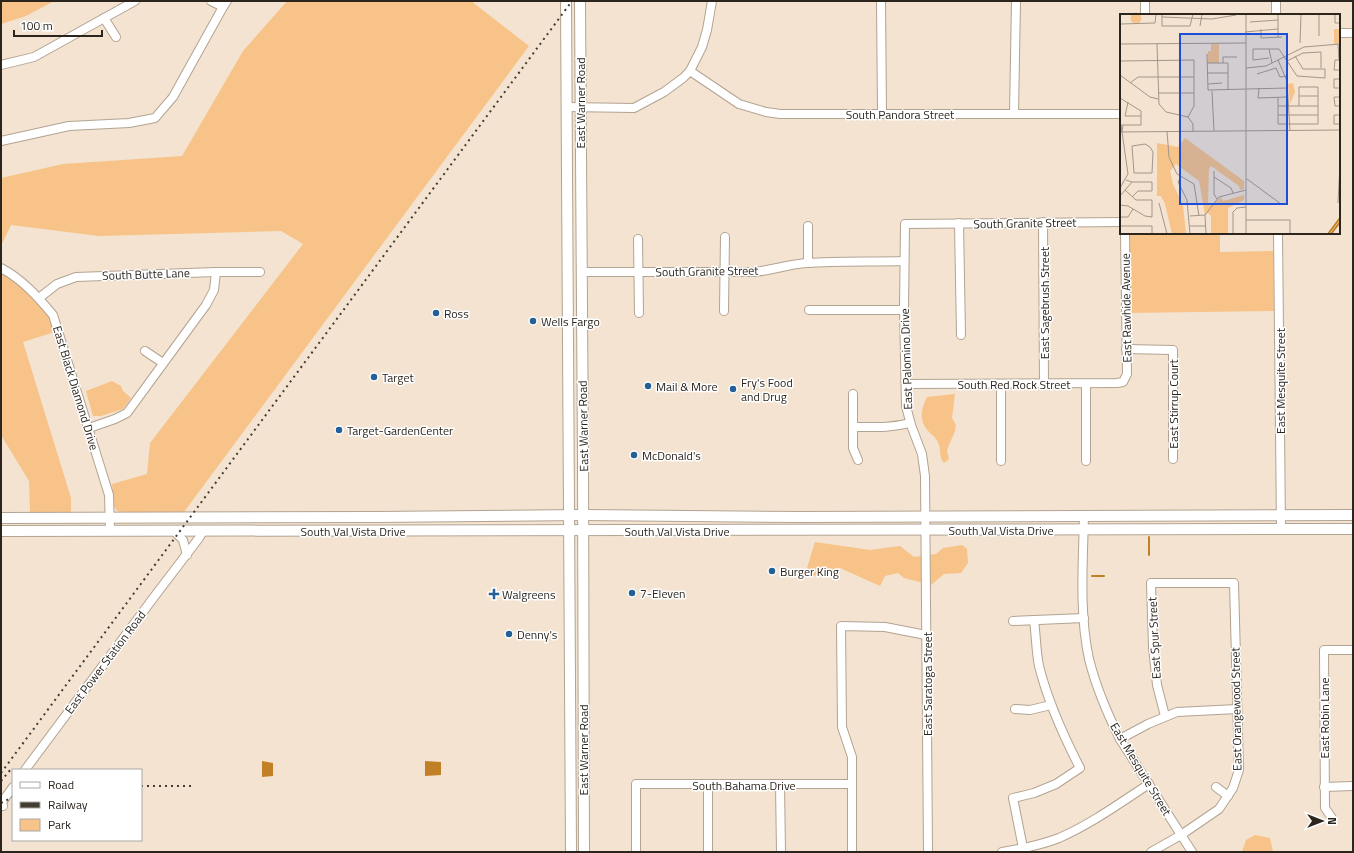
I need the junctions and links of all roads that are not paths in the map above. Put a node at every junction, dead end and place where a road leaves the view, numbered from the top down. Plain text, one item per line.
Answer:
1 (135, 1) edge
2 (211, 1) edge
3 (566, 1) edge
4 (580, 1) edge
5 (712, 1) edge
6 (882, 1) edge
7 (1016, 1) edge
8 (1145, 1) edge
9 (1276, 1) edge
10 (225, 4) edge
11 (1145, 14) edge
12 (1276, 14) edge
13 (104, 18) junction
14 (1340, 33) edge
15 (1350, 33) dead end
16 (116, 38) dead end
17 (1, 65) edge
18 (690, 71) junction
19 (567, 107) junction
20 (580, 107) junction
21 (882, 113) junction
22 (1014, 113) junction
23 (1120, 114) edge
24 (1, 141) edge
25 (567, 168) junction
26 (580, 168) junction
27 (568, 221) junction
28 (1043, 222) junction
29 (1120, 222) edge
30 (959, 223) junction
31 (905, 224) joint
32 (808, 226) dead end
33 (1125, 234) edge
34 (1278, 234) edge
35 (725, 237) dead end
36 (638, 239) dead end
37 (904, 261) junction
38 (808, 263) junction
39 (1, 268) edge
40 (216, 272) junction
41 (260, 272) dead end
42 (581, 272) junction
43 (640, 272) junction
44 (724, 273) junction
45 (39, 298) junction
46 (809, 310) dead end
47 (904, 310) junction
48 (724, 311) dead end
49 (639, 313) dead end
50 (961, 335) dead end
51 (1126, 349) junction
52 (145, 351) dead end
53 (582, 358) junction
54 (568, 359) junction
55 (163, 363) junction
56 (1123, 382) joint
57 (906, 384) junction
58 (1001, 384) junction
59 (1044, 384) junction
60 (1086, 384) junction
61 (853, 394) dead end
62 (910, 423) junction
63 (89, 428) junction
64 (853, 428) junction
65 (1173, 459) dead end
66 (858, 460) dead end
67 (1001, 461) dead end
68 (1086, 461) dead end
69 (584, 515) junction
70 (1084, 515) junction
71 (1281, 515) junction
72 (1353, 515) edge
73 (568, 516) junction
74 (737, 516) junction
75 (926, 516) junction
76 (109, 517) junction
77 (229, 517) junction
78 (376, 517) junction
79 (1, 518) edge
80 (1084, 529) junction
81 (1281, 529) junction
82 (1353, 529) edge
83 (584, 530) junction
84 (736, 530) junction
85 (926, 530) junction
86 (110, 531) junction
87 (174, 531) junction
88 (203, 531) junction
89 (229, 531) junction
90 (376, 531) junction
91 (568, 531) junction
92 (1, 532) edge
93 (187, 555) junction
94 (1151, 582) joint
95 (1084, 618) junction
96 (1034, 620) junction
97 (1013, 621) dead end
98 (926, 635) junction
99 (1353, 650) edge
100 (570, 654) junction
101 (583, 654) junction
102 (1050, 705) junction
103 (1015, 709) dead end
104 (1237, 709) junction
105 (1165, 716) junction
106 (570, 735) junction
107 (583, 735) junction
108 (1120, 739) junction
109 (26, 769) edge
110 (852, 784) junction
111 (1149, 784) junction
112 (708, 785) junction
113 (780, 785) junction
114 (1324, 786) junction
115 (1353, 786) edge
116 (1216, 787) dead end
117 (12, 788) edge
118 (1228, 796) junction
119 (3, 806) dead end
120 (1332, 818) dead end
121 (1181, 835) junction
122 (1023, 848) junction
123 (570, 852) edge
124 (584, 852) edge
125 (636, 852) edge
126 (708, 852) edge
127 (781, 852) edge
128 (852, 852) edge
129 (928, 852) edge
130 (1002, 852) edge
131 (1151, 852) edge
132 (1192, 852) edge

1 - 13 street
2 - 10 street
3 - 19 main road, East Warner Road
4 - 20 main road, East Warner Road
5 - 18 street
6 - 21 street
7 - 22 street
8 - 11 street
9 - 12 street
10 - 24 street
13 - 16 street
13 - 17 street
14 - 15 street
18 - 20 street
18 - 21 street, South Pandora Street
19 - 20 street
19 - 25 main road, East Warner Road
20 - 26 main road, East Warner Road
21 - 22 street, South Pandora Street
22 - 23 street, South Pandora Street
25 - 26 main road
25 - 27 main road, East Warner Road
26 - 42 main road, East Warner Road
27 - 42 main road
27 - 54 main road, East Warner Road
28 - 29 street, South Granite Street
28 - 30 street, South Granite Street
28 - 59 street, East Sagebrush Street
30 - 31 street, South Granite Street
30 - 50 street
31 - 37 street, East Palomino Drive
32 - 38 street
33 - 51 street, East Rawhide Avenue
34 - 71 street, East Mesquite Street
35 - 44 street
36 - 43 street
37 - 38 street, South Granite Street
37 - 47 street, East Palomino Drive
38 - 44 street, South Granite Street
39 - 45 street, East Black Diamond Drive
40 - 41 street, South Butte Lane
40 - 45 street, South Butte Lane
40 - 55 street
42 - 43 street, South Granite Street
42 - 53 main road, East Warner Road
43 - 44 street, South Granite Street
43 - 49 street
44 - 48 street
45 - 63 street, East Black Diamond Drive
46 - 47 street
47 - 57 street, East Palomino Drive
51 - 56 street, East Rawhide Avenue
51 - 65 street, East Stirrup Court
52 - 55 street
53 - 54 main road
53 - 69 main road, East Warner Road
54 - 73 main road, East Warner Road
55 - 63 street
56 - 60 street, South Red Rock Street
57 - 58 street, South Red Rock Street
57 - 62 street, East Palomino Drive
58 - 59 street, South Red Rock Street
58 - 67 street
59 - 60 street, South Red Rock Street
60 - 68 street
61 - 64 street
62 - 64 street
62 - 75 street, East Palomino Drive
63 - 76 street, East Black Diamond Drive
64 - 66 street
69 - 73 main road, South Val Vista Drive
69 - 74 main road, South Val Vista Drive
69 - 83 main road, East Warner Road
70 - 71 main road, South Val Vista Drive
70 - 75 main road, South Val Vista Drive
70 - 80 street, East Mesquite Street
71 - 72 main road, South Val Vista Drive
71 - 81 street, East Mesquite Street
73 - 78 main road, South Val Vista Drive
73 - 91 main road, East Warner Road
74 - 75 main road, South Val Vista Drive
74 - 84 main road
75 - 85 street, East Saratoga Street
76 - 77 main road, South Val Vista Drive
76 - 79 main road, South Val Vista Drive
76 - 86 street, East Black Diamond Drive
77 - 78 main road, South Val Vista Drive
77 - 89 main road
78 - 90 main road
80 - 81 main road, South Val Vista Drive
80 - 85 main road, South Val Vista Drive
80 - 95 street, East Mesquite Street
81 - 82 main road, South Val Vista Drive
83 - 84 main road, South Val Vista Drive
83 - 91 main road, South Val Vista Drive
83 - 101 main road, East Warner Road
84 - 85 main road, South Val Vista Drive
85 - 98 street, East Saratoga Street
86 - 87 main road, South Val Vista Drive
86 - 92 main road, South Val Vista Drive
87 - 88 main road, South Val Vista Drive
87 - 93 street
88 - 89 main road, South Val Vista Drive
88 - 93 street, East Power Station Road
89 - 90 main road, South Val Vista Drive
90 - 91 main road, South Val Vista Drive
91 - 100 main road, East Warner Road
93 - 109 street, East Power Station Road
94 - 104 street, East Orangewood Street
94 - 105 street, East Spur Street
95 - 96 street
95 - 108 street, East Mesquite Street
96 - 97 street
96 - 102 street
98 - 110 street
98 - 129 street, East Saratoga Street
99 - 114 street, East Robin Lane
100 - 101 main road
100 - 106 main road, East Warner Road
101 - 107 main road, East Warner Road
102 - 103 street
102 - 122 street
104 - 105 street
104 - 118 street, East Orangewood Street
105 - 108 street
106 - 107 main road
106 - 123 main road, East Warner Road
107 - 124 main road, East Warner Road
108 - 111 street, East Mesquite Street
110 - 113 street, South Bahama Drive
110 - 128 street
111 - 121 street, East Mesquite Street
111 - 122 street
112 - 113 street, South Bahama Drive
112 - 125 street, South Bahama Drive
112 - 126 street
113 - 127 street
114 - 115 street
114 - 120 street, East Robin Lane
116 - 118 street
117 - 119 street
118 - 121 street, East Orangewood Street
121 - 131 street
121 - 132 street, East Mesquite Street
122 - 130 street

